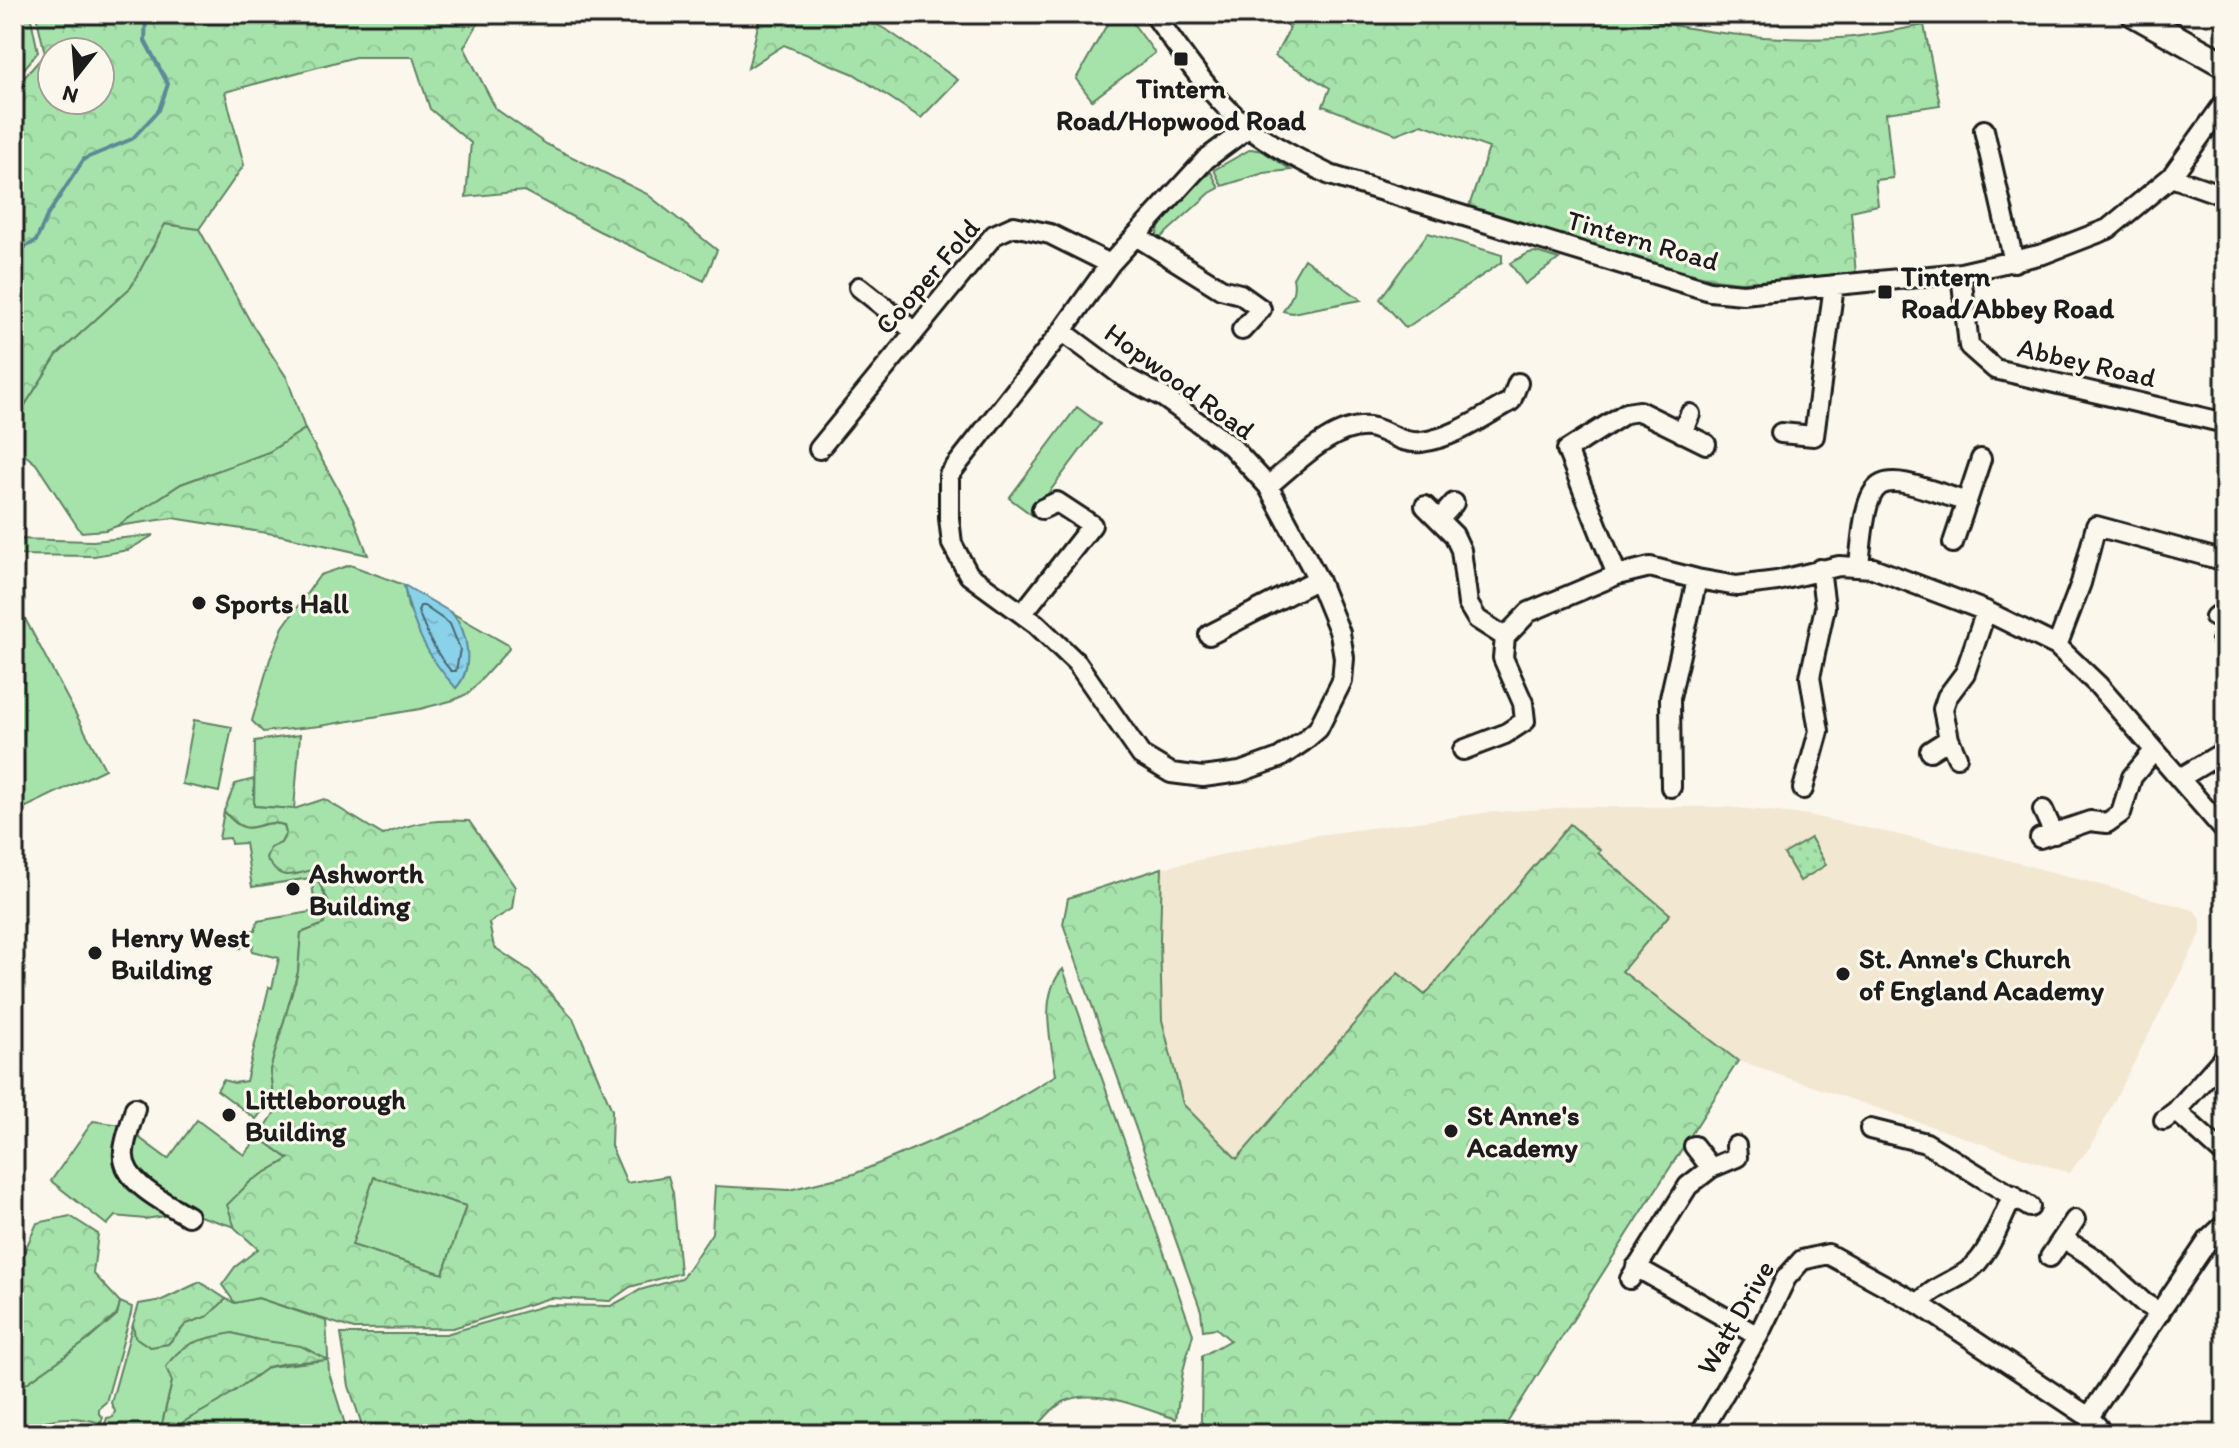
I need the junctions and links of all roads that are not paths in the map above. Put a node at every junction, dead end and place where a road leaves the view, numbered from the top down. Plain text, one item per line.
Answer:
1 (1154, 14) edge
2 (2134, 14) edge
3 (2225, 65) edge
4 (2225, 102) edge
5 (1249, 127) junction
6 (1983, 130) dead end
7 (2171, 177) junction
8 (2225, 196) edge
9 (1136, 236) junction
10 (2014, 262) junction
11 (1110, 264) junction
12 (1961, 273) junction
13 (1834, 285) junction
14 (859, 287) dead end
15 (1242, 330) dead end
16 (914, 331) junction
17 (1062, 331) junction
18 (1518, 383) dead end
19 (1690, 414) dead end
20 (2225, 423) edge
21 (1682, 433) junction
22 (1781, 433) dead end
23 (1814, 436) junction
24 (1834, 437) dead end
25 (1706, 444) dead end
26 (820, 449) dead end
27 (1981, 459) dead end
28 (1268, 486) junction
29 (1967, 502) junction
30 (1454, 503) dead end
31 (1425, 506) dead end
32 (1042, 509) dead end
33 (1439, 520) junction
34 (1953, 543) dead end
35 (2225, 561) edge
36 (1859, 567) junction
37 (1820, 569) junction
38 (1617, 575) junction
39 (1318, 579) junction
40 (1697, 579) junction
41 (1986, 611) junction
42 (1023, 613) junction
43 (1209, 635) dead end
44 (1505, 637) junction
45 (2057, 646) junction
46 (1463, 749) dead end
47 (1930, 751) dead end
48 (2154, 751) junction
49 (2225, 751) edge
50 (2180, 778) junction
51 (1671, 787) dead end
52 (1803, 789) dead end
53 (2043, 810) dead end
54 (2225, 831) edge
55 (2225, 1056) edge
56 (135, 1108) dead end
57 (1870, 1129) dead end
58 (1694, 1146) dead end
59 (1736, 1146) dead end
60 (2225, 1155) edge
61 (1711, 1168) junction
62 (2013, 1195) junction
63 (2030, 1207) dead end
64 (188, 1216) dead end
65 (2075, 1220) dead end
66 (2225, 1224) edge
67 (2064, 1239) junction
68 (2050, 1257) dead end
69 (1919, 1304) junction
70 (2160, 1313) junction
71 (1758, 1336) junction
72 (2089, 1417) junction
73 (1700, 1434) edge
74 (2101, 1434) edge

1 - 5 street, Tintern Road
2 - 3 street
4 - 7 street, Tintern Road
5 - 9 street, Hopwood Road
5 - 13 street, Tintern Road
6 - 10 street
7 - 8 street
7 - 10 street, Tintern Road
9 - 11 street, Hopwood Road
9 - 15 street
10 - 12 street, Tintern Road
11 - 16 street, Cooper Fold
11 - 17 street, Hopwood Road
12 - 13 street, Tintern Road
12 - 20 street, Abbey Road
13 - 23 street
14 - 16 street
16 - 26 street, Cooper Fold
17 - 28 street, Hopwood Road
17 - 42 street, Hopwood Road
18 - 28 street
19 - 21 street
21 - 25 street
21 - 38 street
22 - 23 street
23 - 24 street
27 - 29 street
28 - 39 street, Hopwood Road
29 - 34 street
29 - 36 street
30 - 33 street
31 - 33 street
32 - 42 street
33 - 44 street
35 - 45 street
36 - 37 street
36 - 41 street
37 - 40 street
37 - 52 street
38 - 40 street
38 - 44 street
39 - 42 street, Hopwood Road
39 - 43 street
40 - 51 street
41 - 45 street
41 - 47 street
44 - 46 street
45 - 48 street
48 - 50 street
48 - 53 street
49 - 50 street
50 - 54 street
55 - 60 street
56 - 64 street
57 - 62 street
58 - 61 street
59 - 61 street
61 - 71 street
62 - 63 street
62 - 69 street
65 - 67 street
66 - 70 street
67 - 68 street
67 - 70 street
69 - 71 street, Watt Drive
69 - 72 street, Watt Drive
70 - 72 street
71 - 73 street, Watt Drive
72 - 74 street

